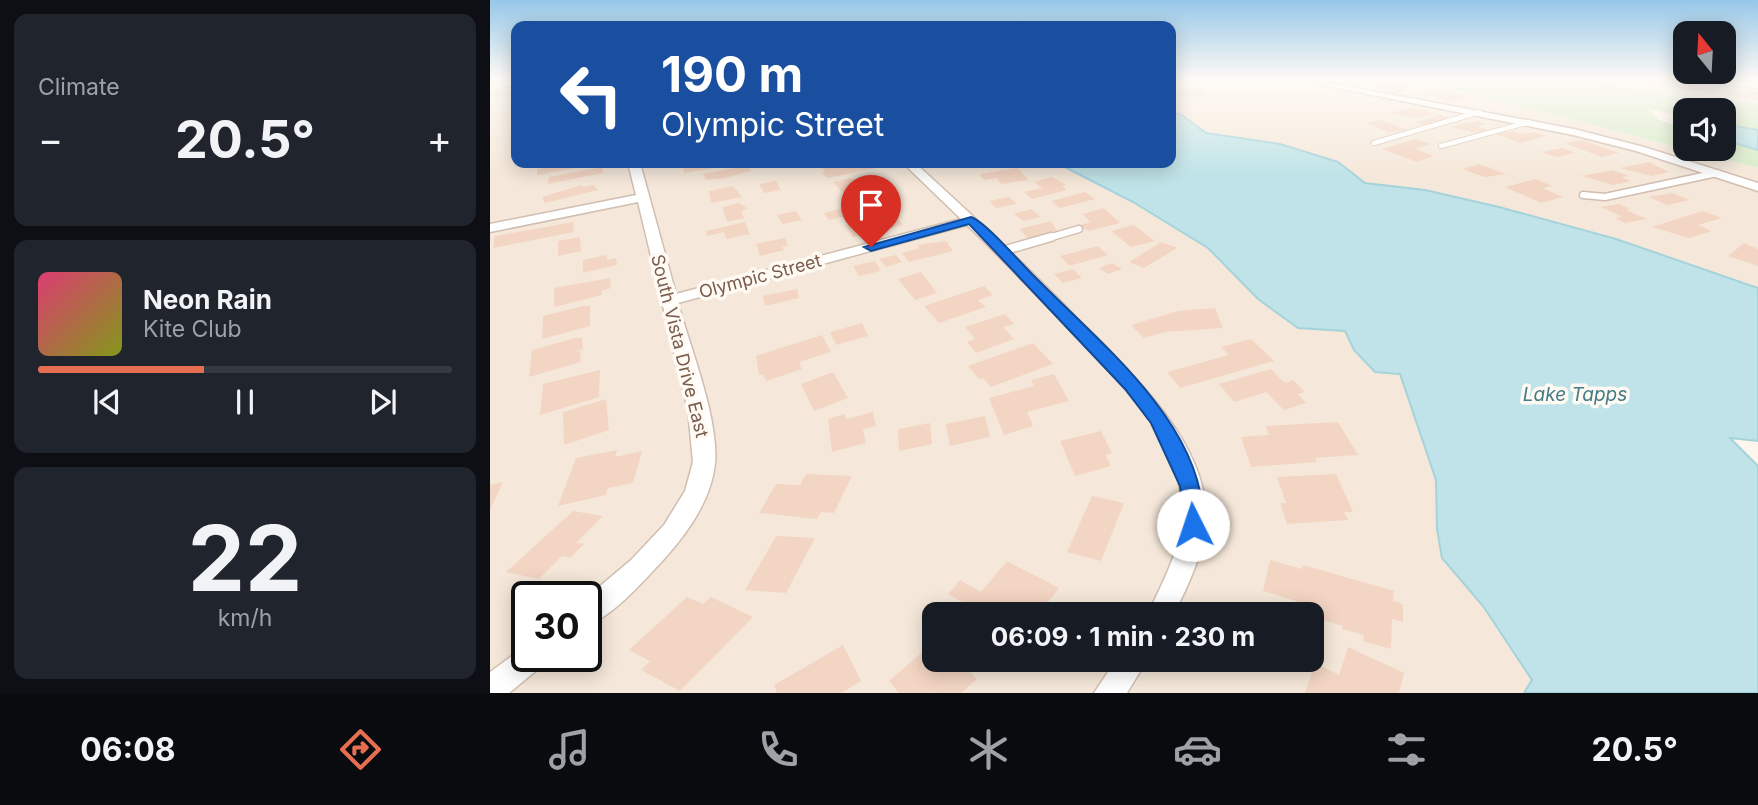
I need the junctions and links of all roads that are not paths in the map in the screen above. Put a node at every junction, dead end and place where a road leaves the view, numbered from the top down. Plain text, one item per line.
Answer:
1 (1470, 111) edge
2 (1479, 113) junction
3 (1530, 122) junction
4 (1374, 143) dead end
5 (1441, 146) dead end
6 (635, 168) edge
7 (914, 168) edge
8 (1717, 173) junction
9 (1758, 187) edge
10 (1583, 195) dead end
11 (643, 197) junction
12 (971, 220) junction
13 (490, 228) edge
14 (1079, 229) dead end
15 (1002, 251) junction
16 (670, 300) junction
17 (602, 601) edge
18 (1166, 602) edge
19 (513, 672) edge
20 (1124, 672) edge
21 (490, 690) edge
22 (1109, 693) edge

1 - 2 street
2 - 3 street
2 - 4 lane
3 - 5 lane
3 - 8 street
6 - 11 street, South Vista Drive East
7 - 12 street
8 - 9 street
8 - 10 lane
11 - 13 street
11 - 16 street, South Vista Drive East
12 - 15 street
12 - 16 street, Olympic Street
14 - 15 lane
15 - 18 street
16 - 17 street, South Vista Drive East
19 - 21 street
20 - 22 street

